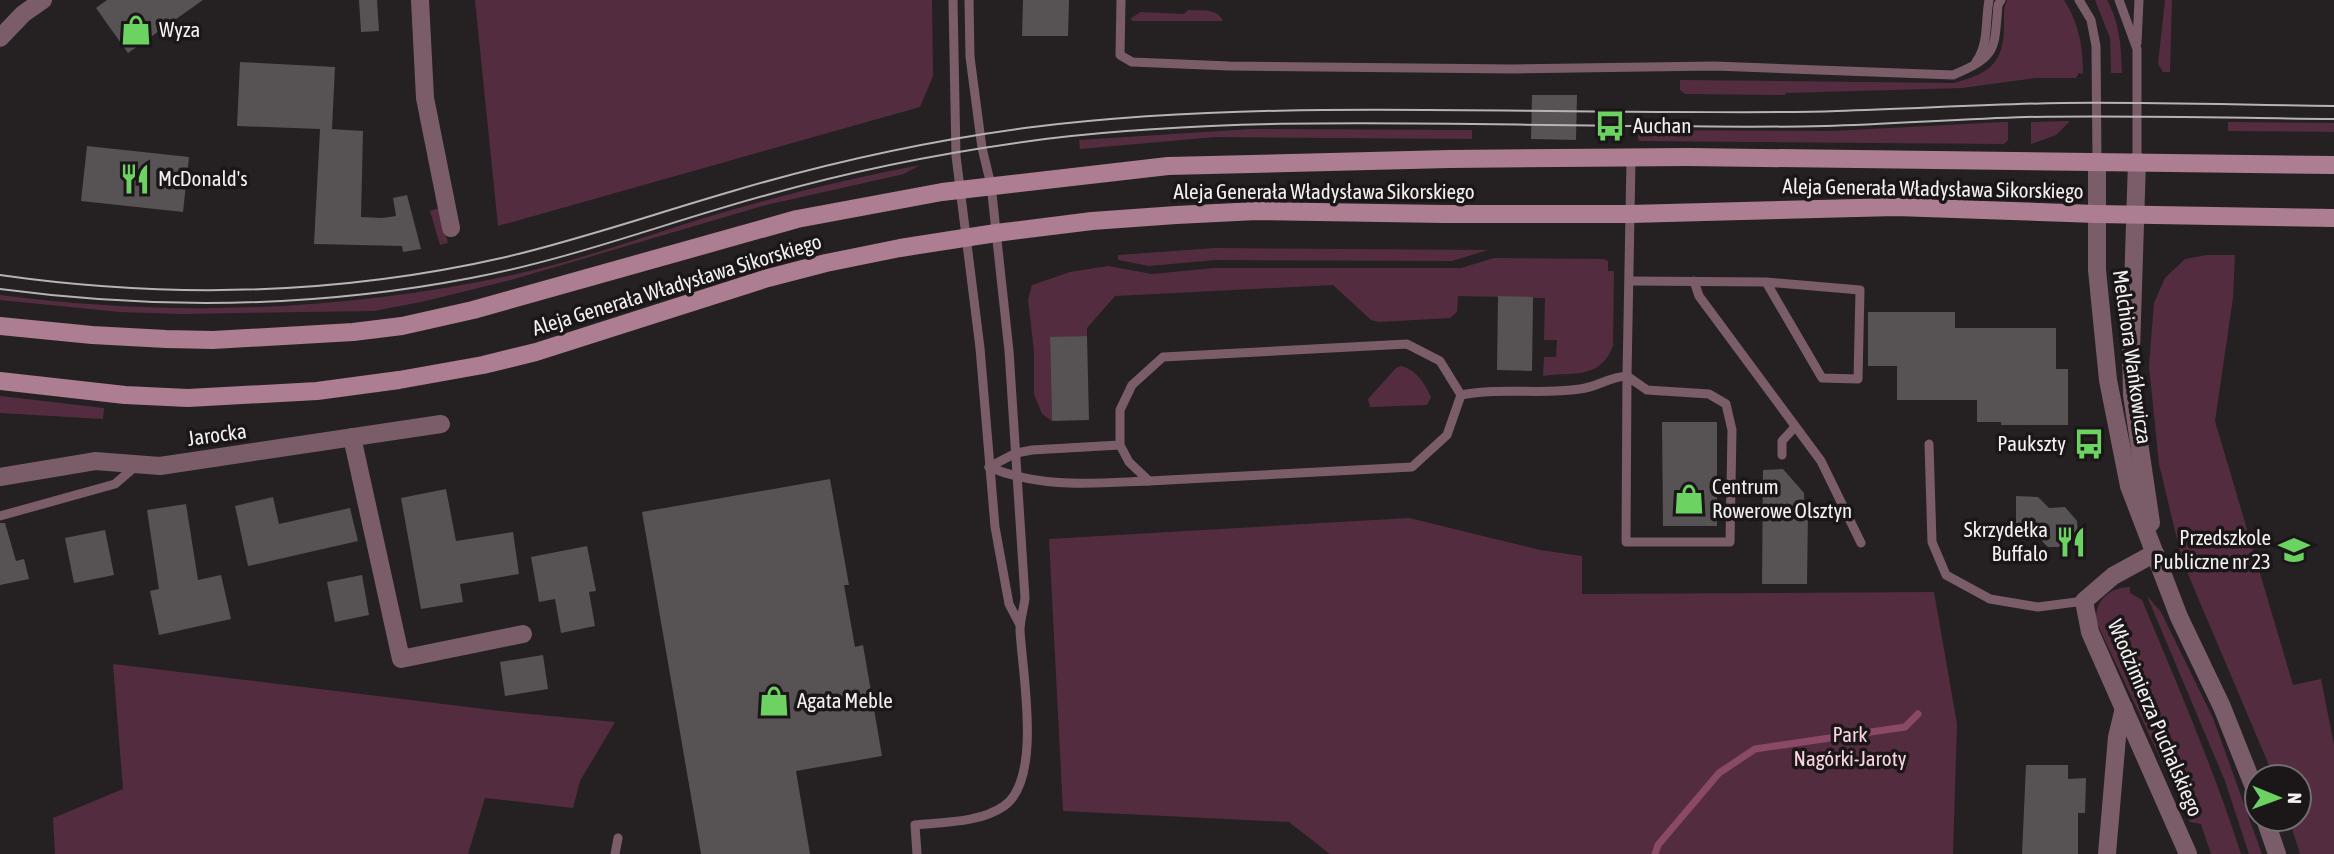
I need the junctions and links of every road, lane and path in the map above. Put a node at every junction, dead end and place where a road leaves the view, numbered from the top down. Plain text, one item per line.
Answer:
1 (43, 0) edge
2 (420, 0) edge
3 (953, 0) edge
4 (970, 0) edge
5 (1121, 0) edge
6 (1989, 0) edge
7 (2001, 0) edge
8 (2079, 0) edge
9 (2119, 0) edge
10 (2139, 0) edge
11 (0, 38) edge
12 (2137, 49) junction
13 (1973, 66) junction
14 (1632, 160) junction
15 (2137, 161) junction
16 (2097, 162) junction
17 (2334, 165) edge
18 (991, 185) junction
19 (960, 190) junction
20 (1630, 214) junction
21 (2096, 214) junction
22 (2136, 214) junction
23 (2334, 218) edge
24 (451, 228) dead end
25 (996, 233) junction
26 (967, 238) junction
27 (1630, 281) junction
28 (1694, 281) junction
29 (1766, 282) junction
30 (0, 326) edge
31 (1627, 376) junction
32 (0, 381) edge
33 (1461, 395) junction
34 (441, 424) dead end
35 (1795, 427) junction
36 (352, 437) junction
37 (1929, 444) dead end
38 (1120, 445) junction
39 (1016, 453) junction
40 (1782, 455) dead end
41 (138, 464) junction
42 (989, 467) junction
43 (0, 477) edge
44 (1017, 477) junction
45 (1149, 481) junction
46 (0, 516) edge
47 (1861, 543) dead end
48 (2155, 553) junction
49 (2084, 601) junction
50 (1020, 625) junction
51 (523, 634) dead end
52 (2124, 708) junction
53 (2244, 763) edge
54 (2270, 833) edge
55 (618, 838) dead end
56 (615, 854) edge
57 (917, 854) edge
58 (2106, 854) edge
59 (2188, 854) edge
60 (2277, 854) edge

1 - 11 street
2 - 24 street
3 - 19 lane
4 - 18 lane
5 - 13 lane
6 - 13 lane
7 - 13 lane
8 - 16 lane
9 - 12 lane
10 - 12 lane
12 - 15 lane
14 - 16 main road, Aleja Generała Władysława Sikorskiego
14 - 18 main road, Aleja Generała Władysława Sikorskiego
14 - 20 lane
15 - 16 main road, Aleja Generała Władysława Sikorskiego
15 - 17 main road, Aleja Generała Władysława Sikorskiego
15 - 22 street, Melchiora Wańkowicza
16 - 21 street, Melchiora Wańkowicza
18 - 19 main road, Aleja Generała Władysława Sikorskiego
18 - 25 lane
19 - 26 lane
19 - 30 main road, Aleja Generała Władysława Sikorskiego
20 - 21 main road, Aleja Generała Władysława Sikorskiego
20 - 25 main road, Aleja Generała Władysława Sikorskiego
20 - 27 lane
21 - 22 main road, Aleja Generała Władysława Sikorskiego
21 - 48 street, Melchiora Wańkowicza
22 - 23 main road, Aleja Generała Władysława Sikorskiego
22 - 48 street, Melchiora Wańkowicza
25 - 26 main road, Aleja Generała Władysława Sikorskiego
25 - 39 lane
26 - 32 main road, Aleja Generała Władysława Sikorskiego
26 - 42 lane
27 - 28 lane
27 - 31 lane
28 - 29 lane
28 - 35 lane
29 - 29 lane
31 - 31 lane
31 - 33 lane
33 - 38 lane
33 - 45 lane
34 - 36 street, Jarocka
35 - 40 lane
35 - 47 lane
36 - 41 street, Jarocka
36 - 51 street
37 - 49 lane
38 - 39 lane
38 - 45 lane
39 - 42 lane
39 - 44 lane
41 - 43 street, Jarocka
41 - 46 lane
42 - 44 lane
42 - 50 lane
44 - 45 lane
44 - 50 lane
48 - 49 street, Włodzimierza Puchalskiego
48 - 53 street, Melchiora Wańkowicza
49 - 52 street, Włodzimierza Puchalskiego
50 - 57 lane
52 - 58 street
52 - 59 street, Włodzimierza Puchalskiego
54 - 60 street
55 - 56 lane

